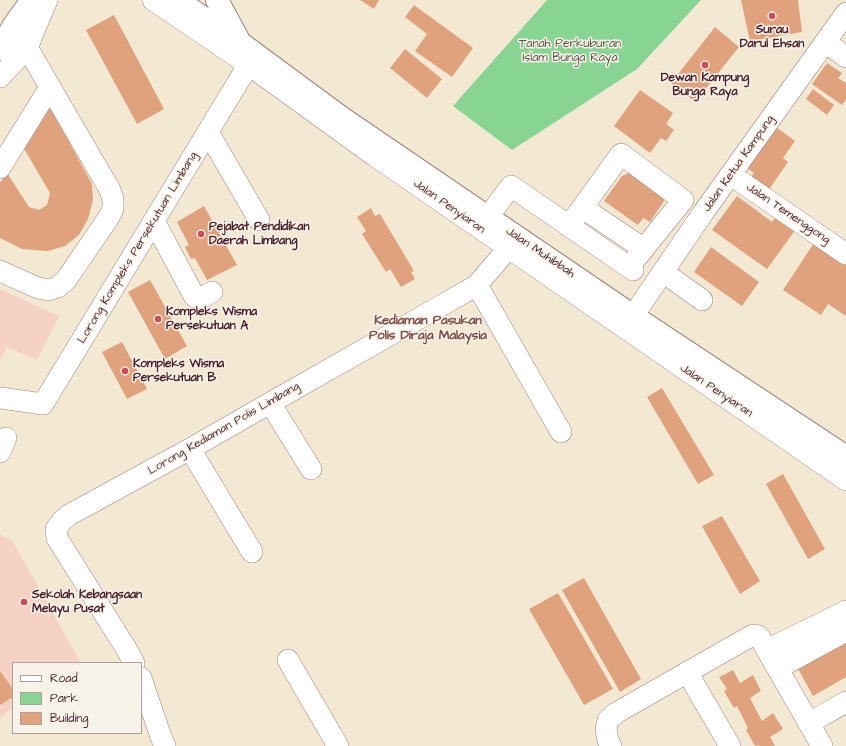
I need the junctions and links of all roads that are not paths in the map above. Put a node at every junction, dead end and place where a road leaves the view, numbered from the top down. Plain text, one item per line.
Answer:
1 (32, 0) edge
2 (46, 0) edge
3 (153, 0) edge
4 (177, 0) edge
5 (217, 0) edge
6 (846, 13) edge
7 (14, 25) junction
8 (825, 42) junction
9 (27, 48) junction
10 (0, 49) edge
11 (248, 53) junction
12 (846, 57) edge
13 (0, 77) edge
14 (50, 87) junction
15 (208, 132) junction
16 (0, 168) edge
17 (731, 175) junction
18 (683, 200) junction
19 (583, 208) junction
20 (704, 213) junction
21 (488, 217) junction
22 (259, 220) dead end
23 (154, 221) junction
24 (569, 226) junction
25 (513, 243) junction
26 (644, 249) junction
27 (846, 254) edge
28 (0, 271) edge
29 (663, 272) junction
30 (477, 285) junction
31 (212, 292) dead end
32 (702, 300) dead end
33 (633, 316) junction
34 (0, 398) edge
35 (270, 403) junction
36 (561, 432) dead end
37 (190, 449) junction
38 (846, 457) edge
39 (311, 469) dead end
40 (846, 480) edge
41 (252, 552) dead end
42 (846, 611) edge
43 (846, 631) edge
44 (767, 650) junction
45 (288, 660) dead end
46 (133, 662) edge
47 (778, 668) junction
48 (687, 672) junction
49 (142, 681) edge
50 (846, 702) edge
51 (809, 723) junction
52 (336, 745) edge
53 (165, 746) edge
54 (611, 746) edge
55 (730, 746) edge
56 (822, 746) edge

1 - 7 main road
2 - 9 street
3 - 11 street, Jalan Penyiaran
4 - 11 main road, Jalan Muhibbah
5 - 11 main road, Jalan Muhibbah
6 - 8 street, Jalan Ketua Kampung
7 - 9 street
7 - 10 main road
8 - 12 street
8 - 17 street, Jalan Ketua Kampung
9 - 13 street
9 - 14 street
11 - 15 street, Lorong Kompleks Persekutuan Limbang
11 - 21 main road, Jalan Muhibbah
11 - 25 street, Jalan Penyiaran
14 - 16 street
14 - 28 street
15 - 22 street
15 - 23 street, Lorong Kompleks Persekutuan Limbang
17 - 20 street, Jalan Ketua Kampung
17 - 27 street, Jalan Temenggong
18 - 19 street
18 - 20 street
18 - 26 street
19 - 24 street
19 - 26 street
20 - 29 street, Jalan Ketua Kampung
21 - 24 street
21 - 25 main road, Jalan Muhibbah
23 - 31 street
23 - 34 street, Lorong Kompleks Persekutuan Limbang
24 - 26 street
25 - 30 street, Lorong Kediaman Polis Limbang
25 - 33 main road, Jalan Muhibbah
25 - 40 street, Jalan Penyiaran
29 - 32 street
29 - 33 street, Jalan Ketua Kampung
30 - 35 street, Lorong Kediaman Polis Limbang
30 - 36 street
33 - 38 main road, Jalan Muhibbah
35 - 37 street, Lorong Kediaman Polis Limbang
35 - 39 street
37 - 41 street
37 - 46 street, Lorong Kediaman Polis Limbang
42 - 44 street
43 - 47 street
44 - 47 street
44 - 48 street
45 - 52 street
47 - 51 street
48 - 54 street
48 - 55 street
49 - 53 street
50 - 51 street
51 - 56 street

